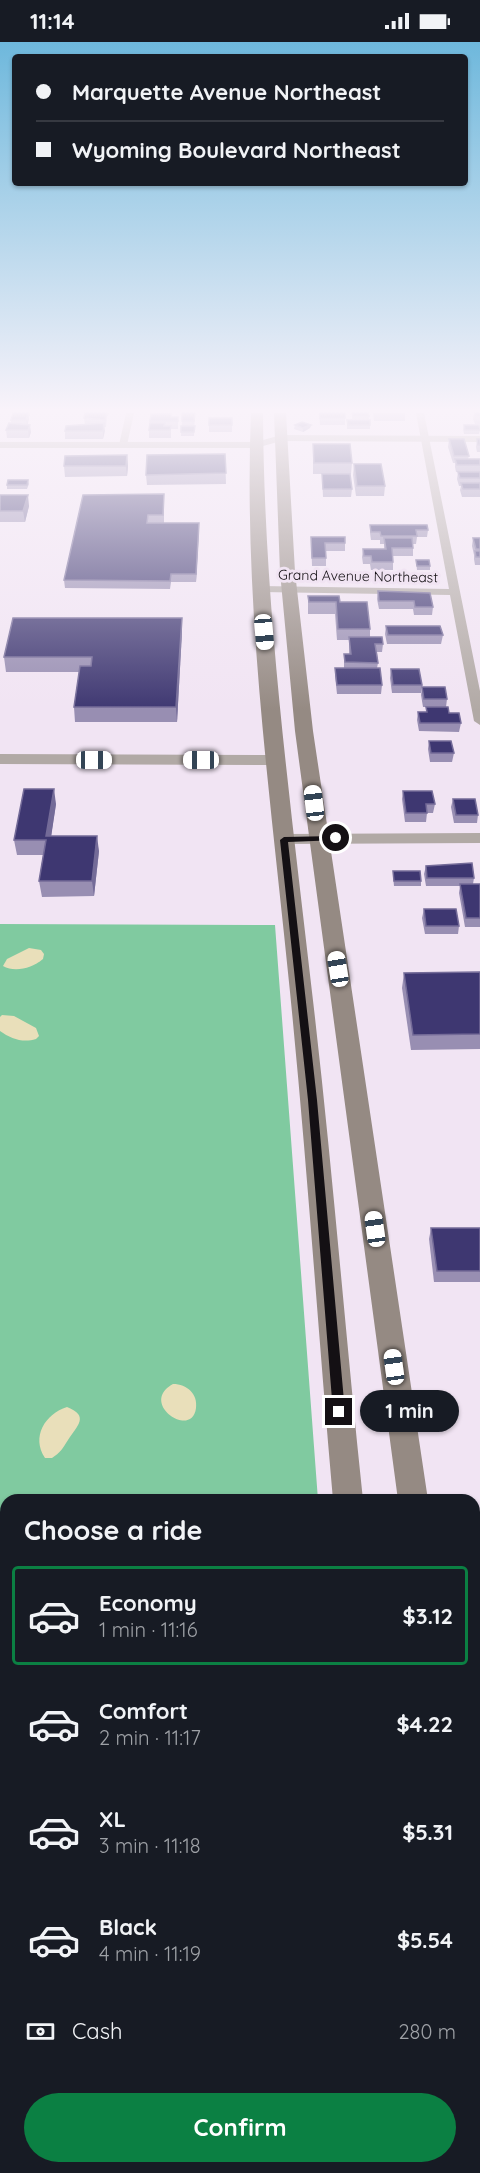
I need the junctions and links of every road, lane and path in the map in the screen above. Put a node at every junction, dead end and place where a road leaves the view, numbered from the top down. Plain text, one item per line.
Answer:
1 (258, 512) edge
2 (284, 512) edge
3 (439, 512) edge
4 (261, 589) junction
5 (289, 590) junction
6 (454, 592) junction
7 (480, 721) edge
8 (0, 759) edge
9 (275, 760) junction
10 (318, 838) junction
11 (480, 838) edge
12 (284, 840) junction
13 (347, 1494) edge
14 (412, 1494) edge

1 - 4 main road
2 - 5 main road
3 - 6 street
4 - 5 street, Grand Avenue Northeast
4 - 9 main road
5 - 6 street, Grand Avenue Northeast
5 - 10 main road
6 - 7 street
8 - 9 street
9 - 12 main road
10 - 11 street
10 - 12 street
10 - 14 main road
12 - 13 main road

